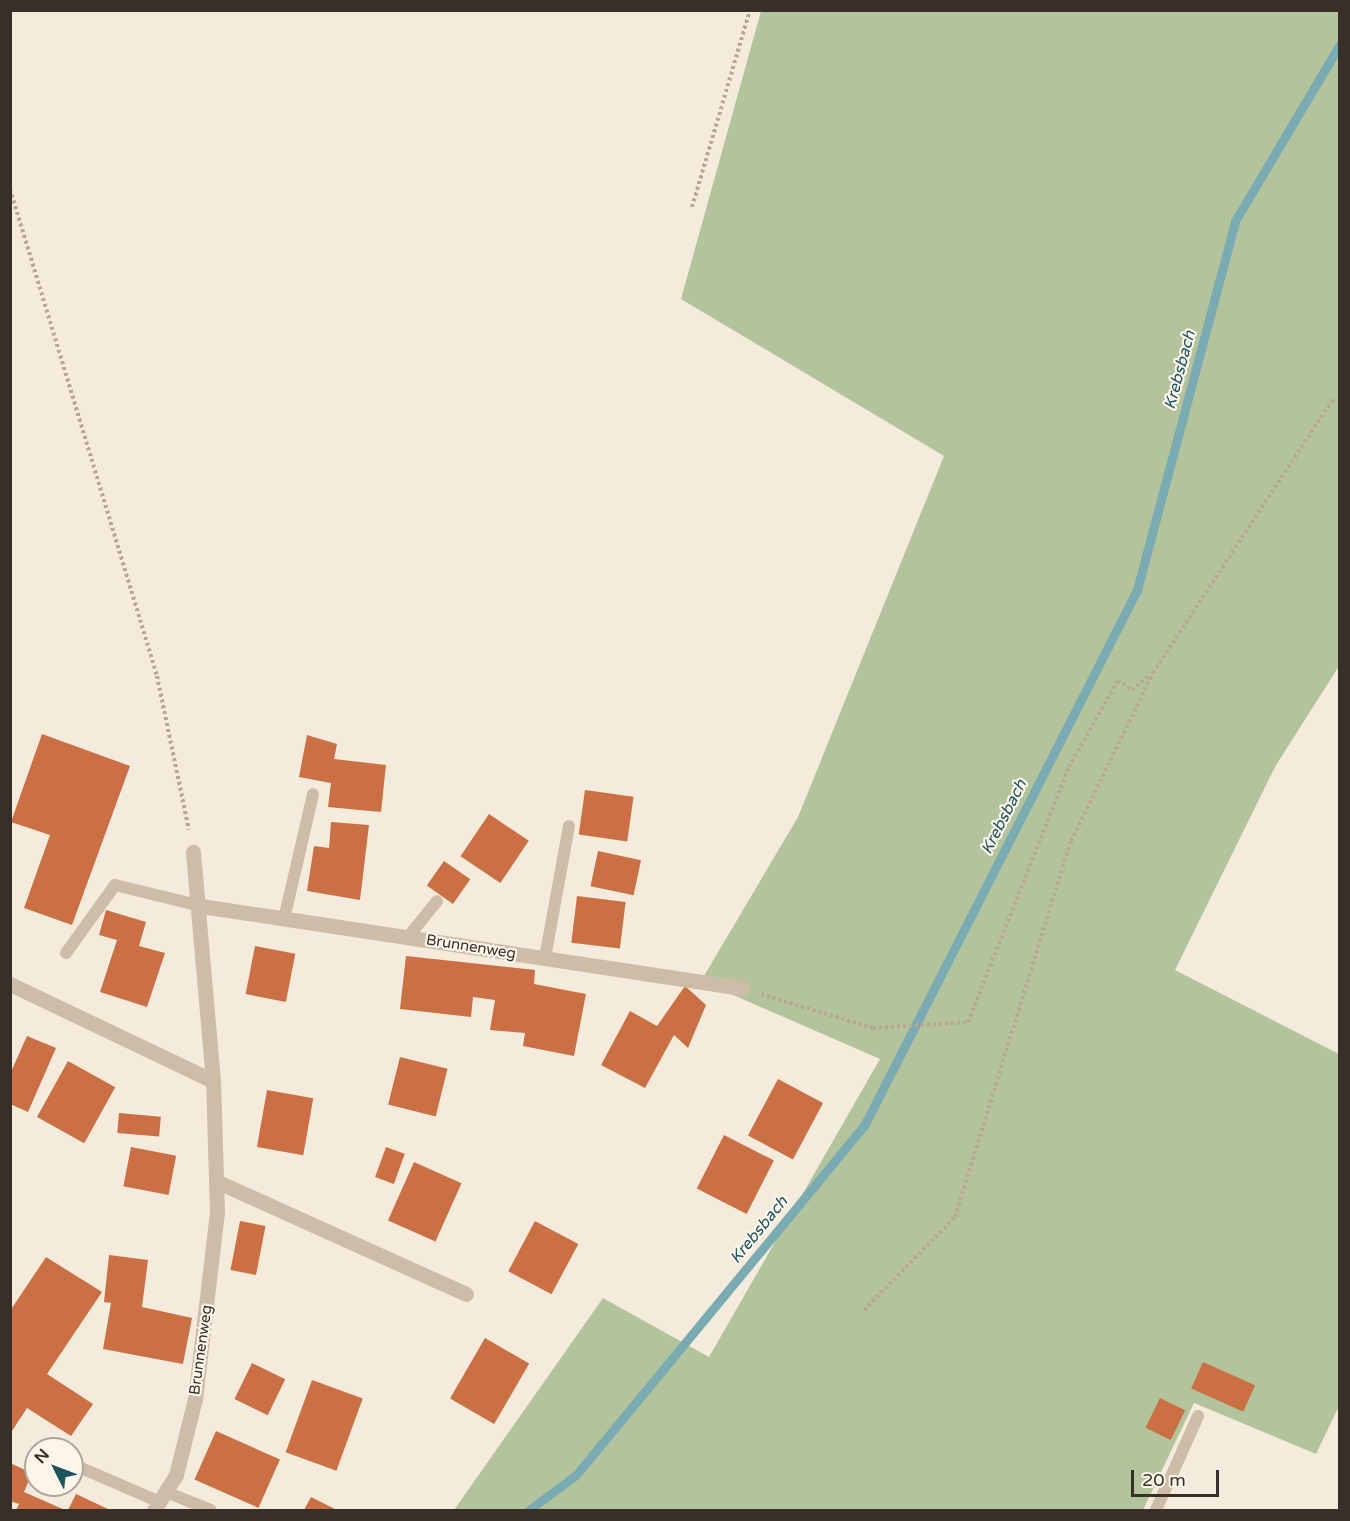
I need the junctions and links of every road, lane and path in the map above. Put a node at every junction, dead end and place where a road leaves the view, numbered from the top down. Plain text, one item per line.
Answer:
1 (750, 10) edge
2 (10, 189) edge
3 (692, 207) dead end
4 (1340, 399) edge
5 (1153, 673) junction
6 (313, 794) dead end
7 (569, 826) dead end
8 (193, 852) joint
9 (437, 901) dead end
10 (201, 906) junction
11 (284, 919) junction
12 (408, 937) junction
13 (66, 953) dead end
14 (545, 958) junction
15 (10, 984) edge
16 (742, 988) joint
17 (213, 1081) junction
18 (218, 1182) junction
19 (466, 1294) dead end
20 (864, 1310) dead end
21 (1198, 1416) dead end
22 (84, 1469) edge
23 (160, 1501) edge
24 (211, 1510) edge
25 (1156, 1510) edge

1 - 3 path
2 - 8 path
4 - 5 path
5 - 16 path
5 - 20 path
6 - 11 lane
7 - 14 lane
8 - 10 street, Brunnenweg
9 - 12 lane
10 - 11 street, Brunnenweg
10 - 13 lane
10 - 17 street, Brunnenweg
11 - 12 street, Brunnenweg
12 - 14 street, Brunnenweg
14 - 16 street, Brunnenweg
15 - 17 street
17 - 18 street, Brunnenweg
18 - 19 street
18 - 23 street, Brunnenweg
21 - 25 lane
22 - 23 lane
23 - 24 lane

